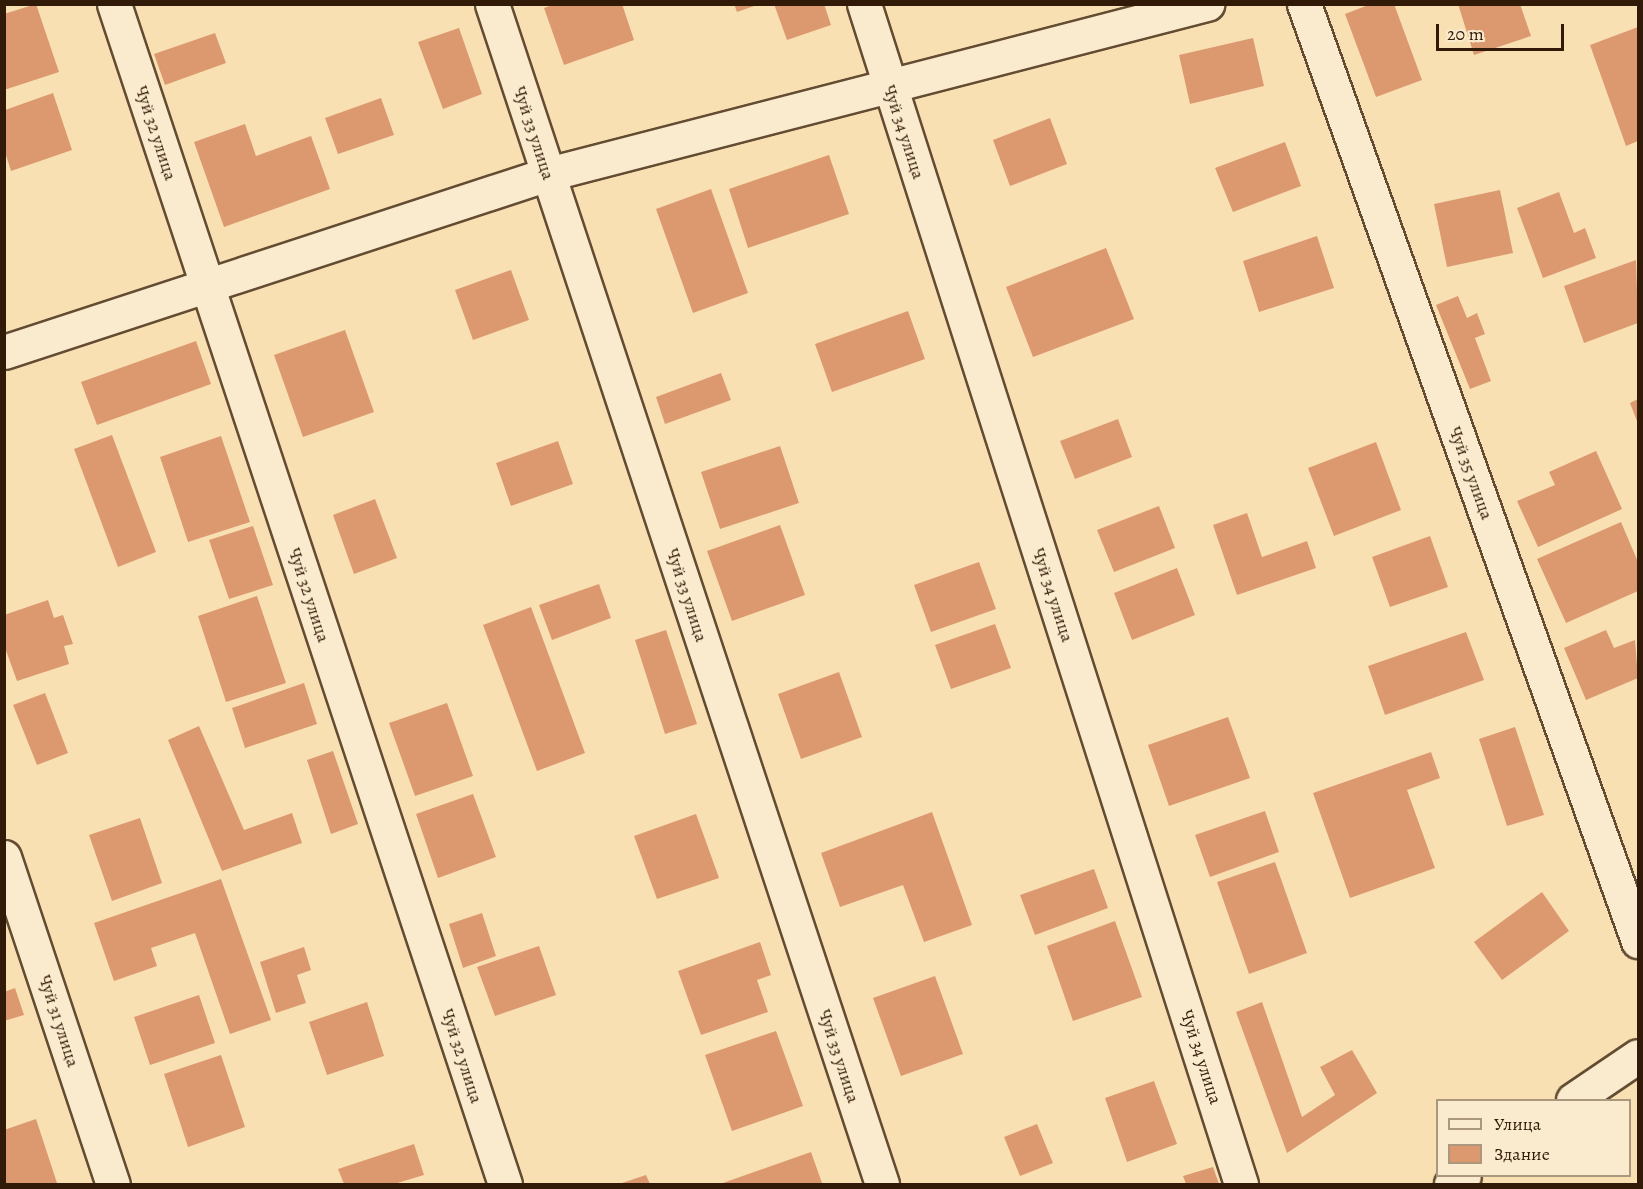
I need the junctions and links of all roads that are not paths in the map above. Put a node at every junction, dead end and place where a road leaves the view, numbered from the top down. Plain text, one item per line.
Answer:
1 (114, 4) edge
2 (492, 4) edge
3 (864, 4) edge
4 (1208, 4) edge
5 (1304, 4) edge
6 (890, 86) junction
7 (548, 174) junction
8 (207, 286) junction
9 (4, 352) edge
10 (6, 869) edge
11 (1638, 941) edge
12 (1635, 1065) edge
13 (1576, 1099) edge
14 (113, 1185) edge
15 (505, 1185) edge
16 (882, 1185) edge
17 (1242, 1185) edge

1 - 8 street, Чуй 32 улица
2 - 7 street, Чуй 33 улица
3 - 6 street, Чуй 34 улица
4 - 6 street
5 - 11 street, Чуй 35 улица
6 - 7 street
6 - 17 street, Чуй 34 улица
7 - 8 street
7 - 16 street, Чуй 33 улица
8 - 9 street
8 - 15 street, Чуй 32 улица
10 - 14 street, Чуй 31 улица
12 - 13 street

